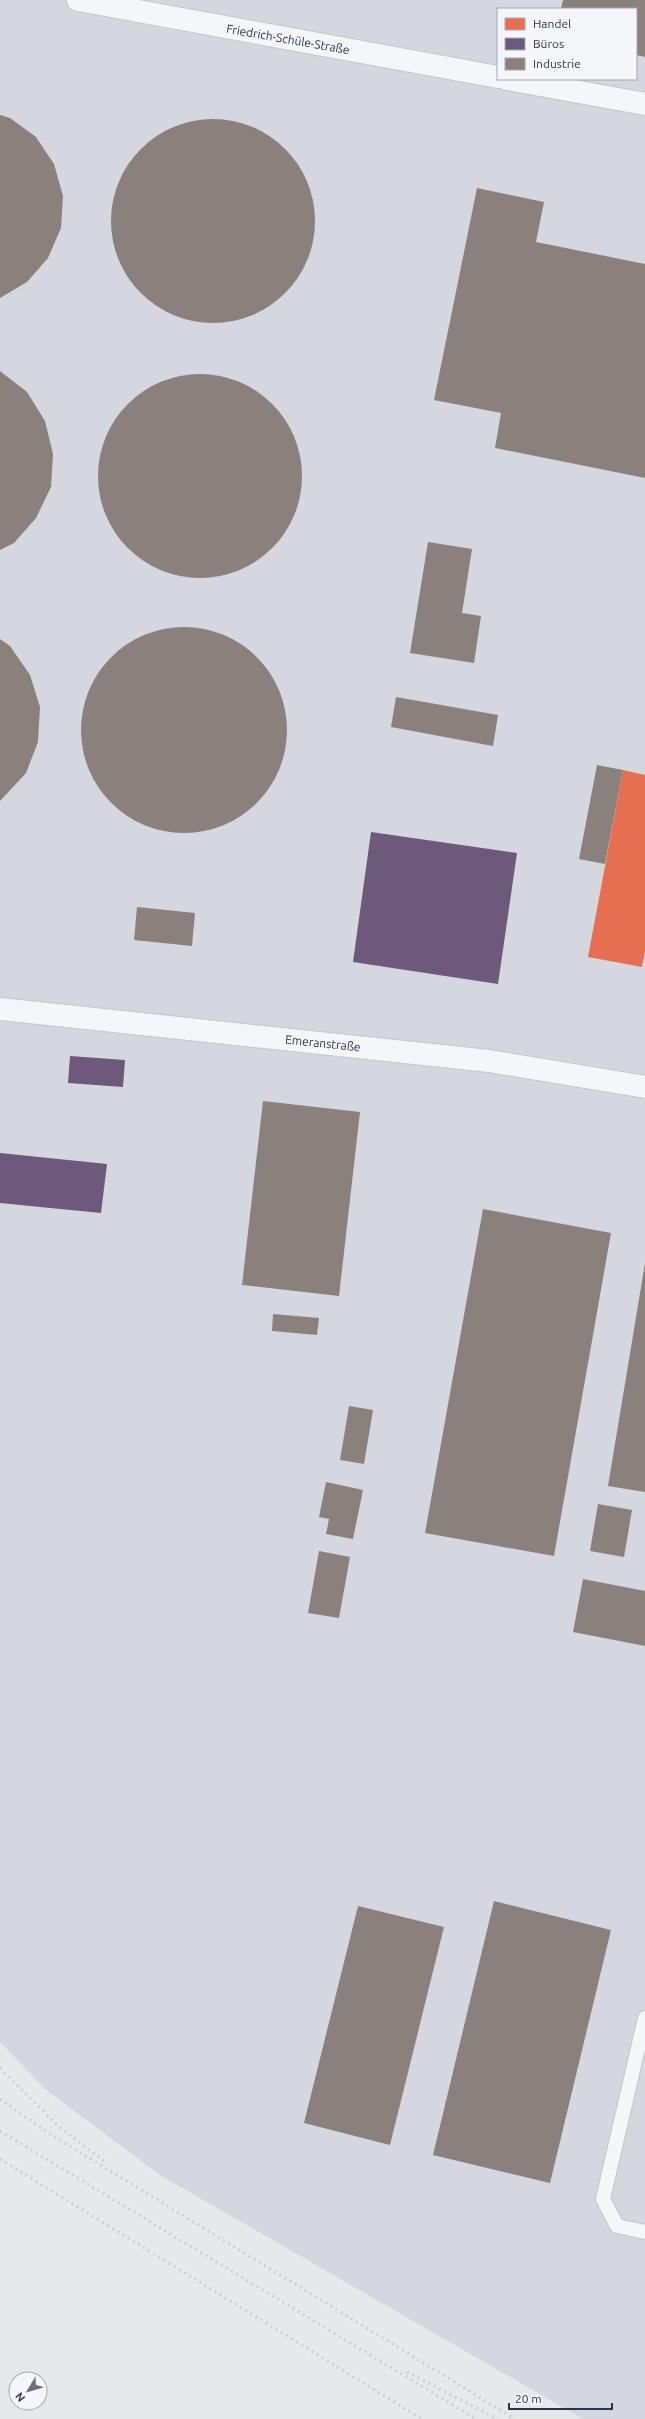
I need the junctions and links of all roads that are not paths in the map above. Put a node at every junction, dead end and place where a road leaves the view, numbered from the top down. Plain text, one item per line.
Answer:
1 (78, 0) edge
2 (497, 77) edge
3 (513, 80) edge
4 (645, 104) edge
5 (0, 1009) edge
6 (645, 1087) edge
7 (645, 2018) edge
8 (645, 2232) edge

1 - 2 street, Friedrich-Schüle-Straße
3 - 4 street
5 - 6 street, Emeranstraße
7 - 8 lane

